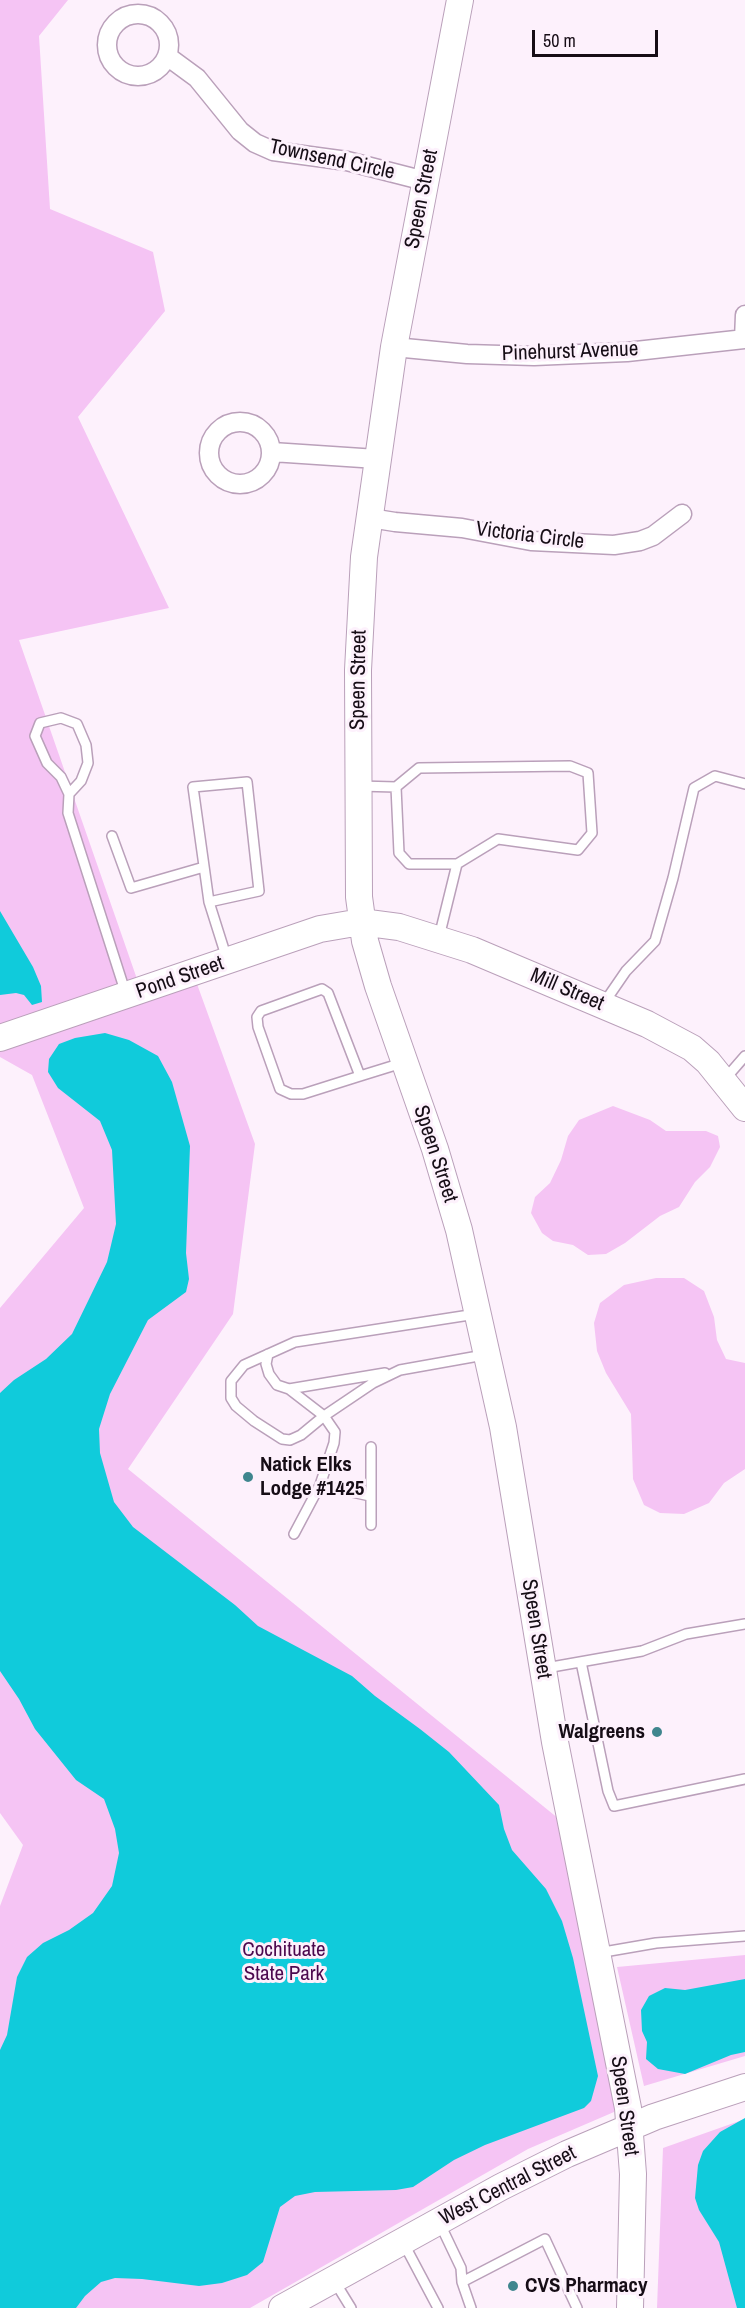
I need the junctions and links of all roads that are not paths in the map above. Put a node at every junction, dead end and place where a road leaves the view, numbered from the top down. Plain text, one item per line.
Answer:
1 (460, 0) edge
2 (167, 56) dead end
3 (425, 181) junction
4 (745, 315) edge
5 (745, 339) edge
6 (394, 346) junction
7 (272, 452) dead end
8 (377, 459) junction
9 (682, 514) dead end
10 (370, 518) junction
11 (745, 784) edge
12 (358, 786) junction
13 (396, 787) junction
14 (69, 794) junction
15 (112, 836) dead end
16 (457, 864) junction
17 (204, 867) junction
18 (209, 902) junction
19 (361, 922) junction
20 (438, 939) junction
21 (227, 961) junction
22 (127, 996) junction
23 (602, 1005) junction
24 (0, 1038) edge
25 (745, 1056) edge
26 (404, 1063) junction
27 (360, 1076) junction
28 (724, 1079) junction
29 (745, 1108) edge
30 (479, 1314) junction
31 (268, 1353) junction
32 (488, 1354) junction
33 (400, 1370) junction
34 (289, 1389) junction
35 (324, 1416) junction
36 (371, 1447) dead end
37 (320, 1485) junction
38 (370, 1496) junction
39 (371, 1525) dead end
40 (294, 1534) dead end
41 (745, 1624) edge
42 (581, 1662) junction
43 (543, 1668) junction
44 (745, 1779) edge
45 (745, 1936) edge
46 (597, 1953) junction
47 (745, 2087) edge
48 (630, 2127) junction
49 (439, 2222) junction
50 (403, 2241) junction
51 (334, 2280) junction
52 (462, 2282) junction
53 (298, 2304) edge
54 (351, 2308) edge
55 (438, 2308) edge
56 (471, 2308) edge
57 (577, 2308) edge
58 (630, 2308) edge

1 - 3 street, Speen Street
2 - 3 street, Townsend Circle
3 - 6 street, Speen Street
4 - 5 street
5 - 6 street, Pinehurst Avenue
6 - 8 street, Speen Street
7 - 8 street
8 - 10 street, Speen Street
9 - 10 street, Victoria Circle
10 - 12 street, Speen Street
11 - 23 lane
12 - 13 lane
12 - 19 street, Speen Street
13 - 16 lane
13 - 16 lane
14 - 14 lane
14 - 22 lane
15 - 17 lane
16 - 20 lane
17 - 18 lane
17 - 18 lane
18 - 21 lane
19 - 20 street, Mill Street
19 - 21 street, Pond Street
19 - 26 street, Speen Street
20 - 23 street, Mill Street
21 - 22 street, Pond Street
22 - 24 street, Pond Street
23 - 28 street, Mill Street
25 - 28 lane
26 - 27 lane
26 - 30 street, Speen Street
27 - 27 lane
28 - 29 street, Mill Street
30 - 31 lane
30 - 32 street, Speen Street
31 - 34 lane
31 - 35 lane
32 - 33 lane
32 - 43 street, Speen Street
33 - 34 lane
33 - 35 lane
34 - 35 lane
35 - 37 lane
36 - 38 lane
37 - 38 lane
37 - 40 lane
38 - 39 lane
41 - 42 lane
42 - 43 lane
42 - 44 lane
43 - 46 street, Speen Street
45 - 46 lane
46 - 48 street, Speen Street
47 - 48 street, West Central Street
48 - 49 street, West Central Street
48 - 58 street, Speen Street
49 - 50 street, West Central Street
49 - 52 lane
50 - 51 street, West Central Street
50 - 55 lane
51 - 53 street, West Central Street
51 - 54 lane
52 - 56 lane
52 - 57 lane

